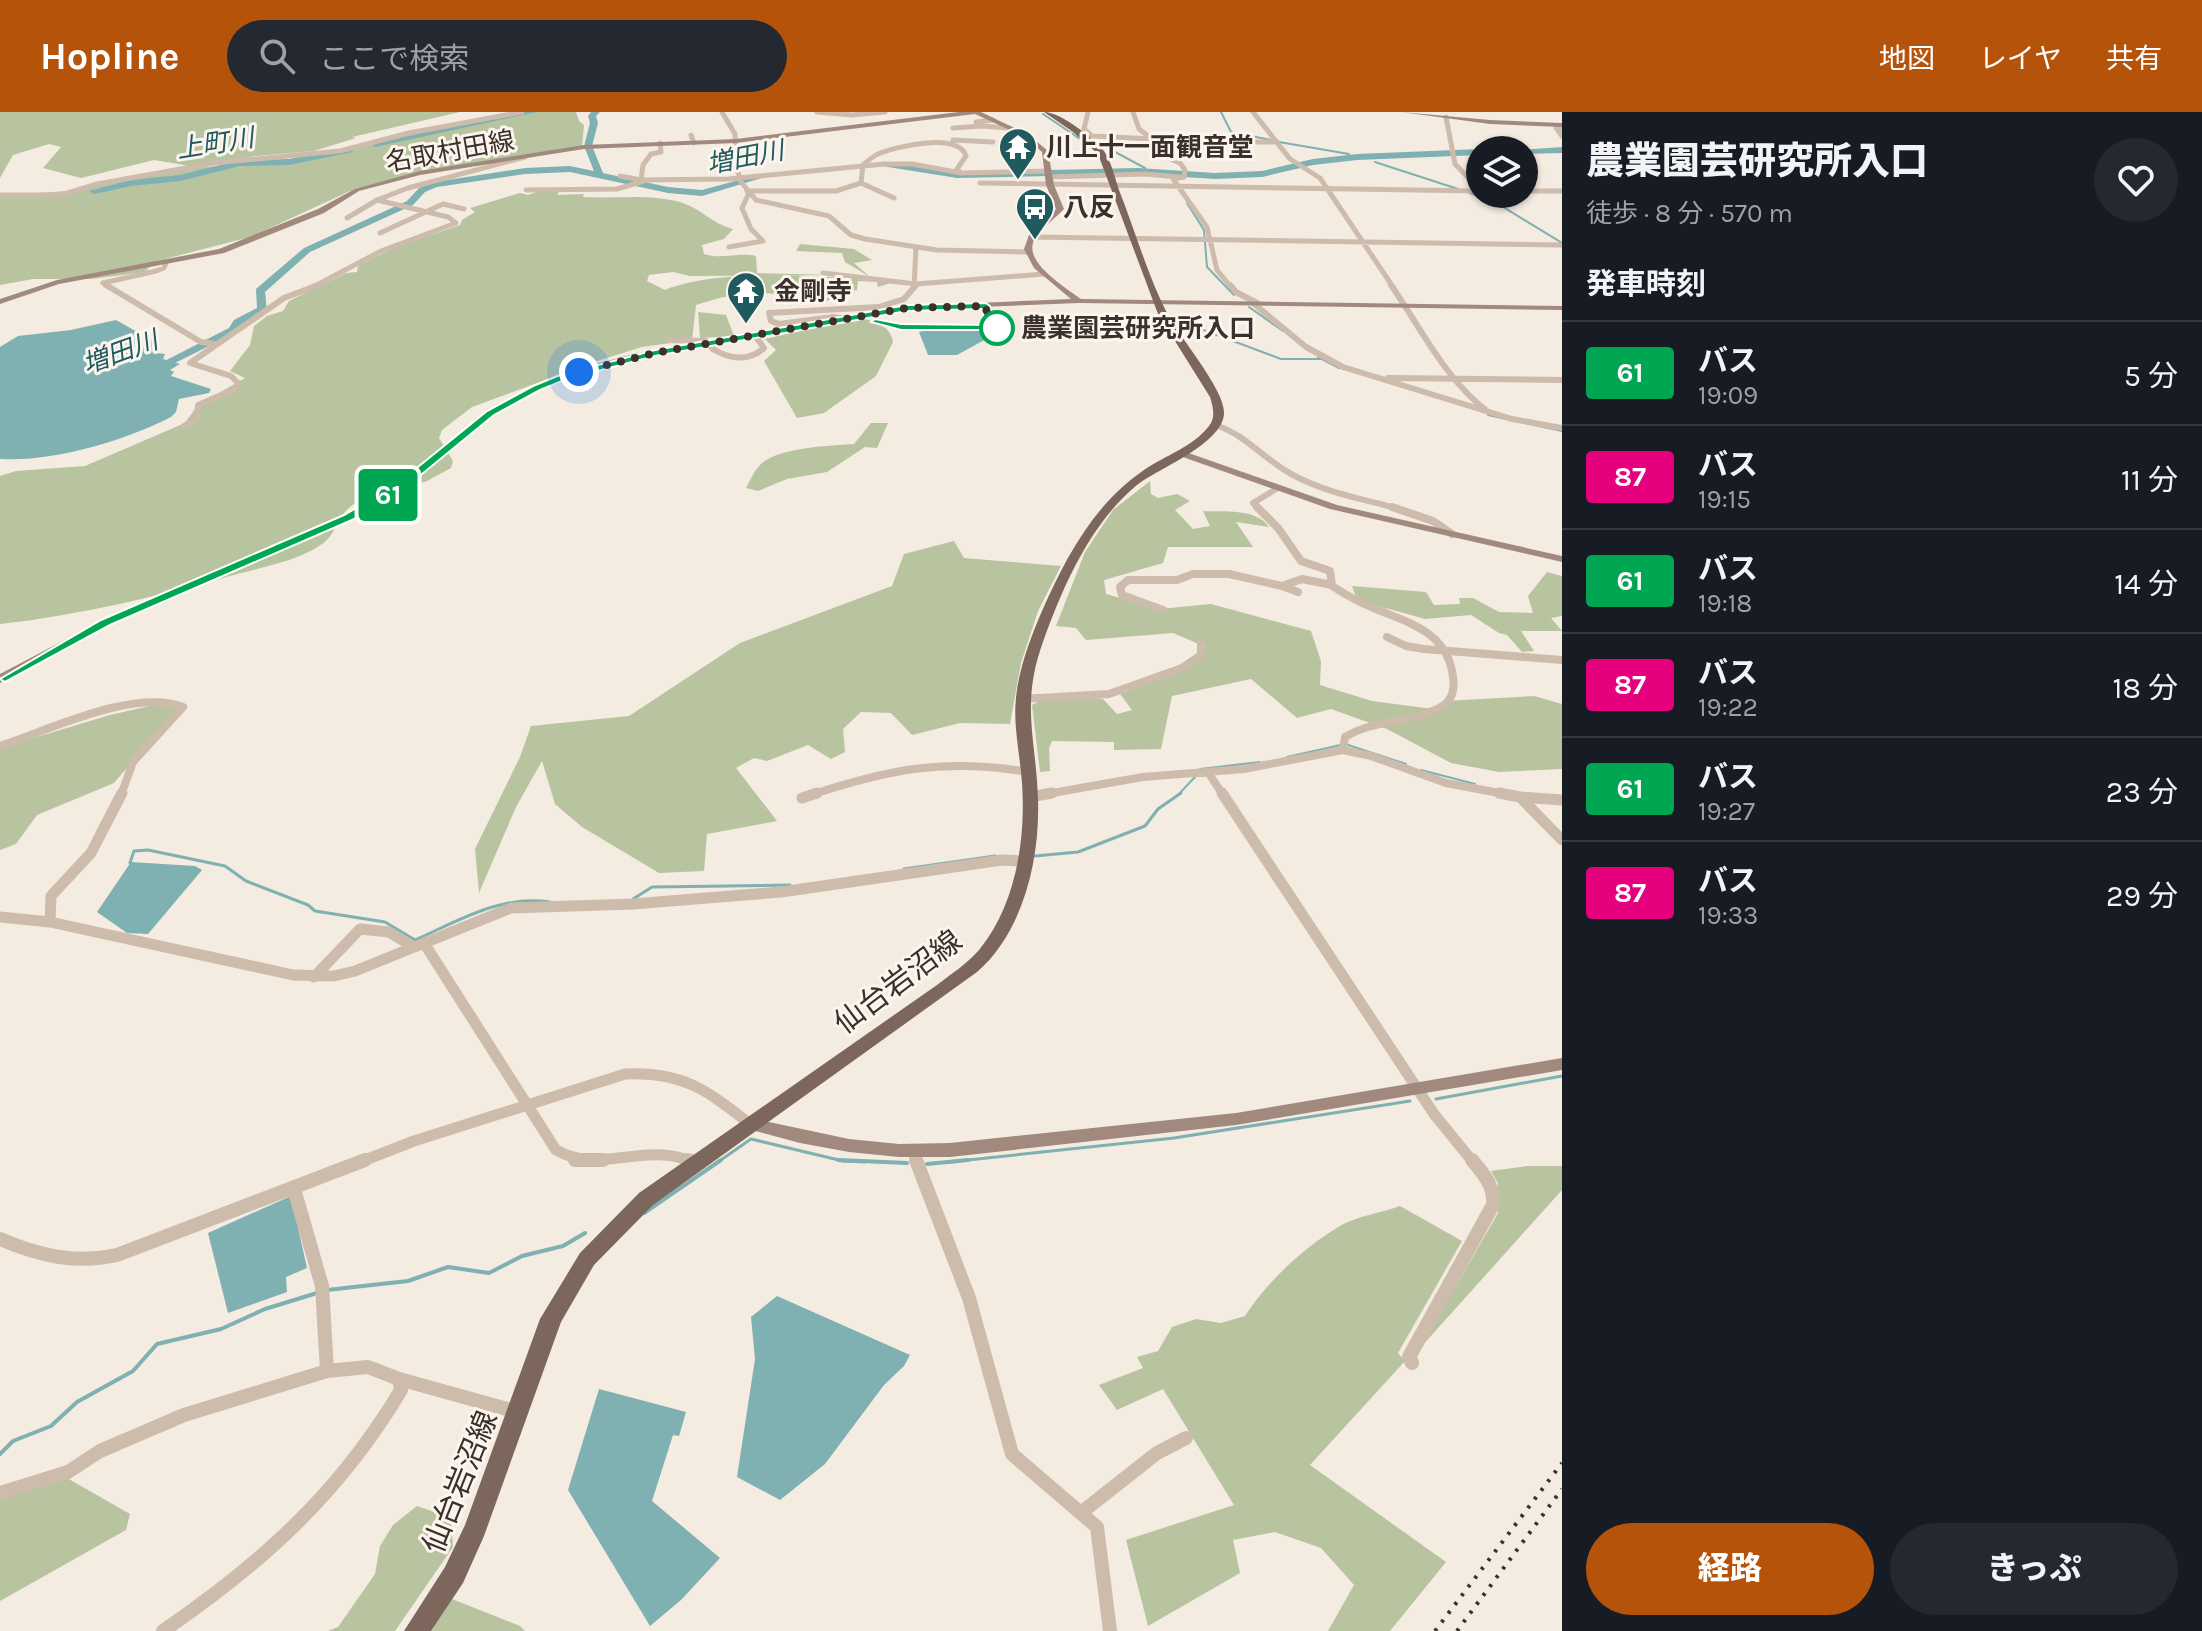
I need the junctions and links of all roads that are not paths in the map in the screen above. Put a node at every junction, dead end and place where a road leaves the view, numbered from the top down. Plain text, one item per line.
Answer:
1 (522, 112) edge
2 (528, 112) edge
3 (722, 112) edge
4 (817, 112) edge
5 (885, 112) edge
6 (975, 112) edge
7 (1048, 112) edge
8 (1088, 112) edge
9 (1133, 112) edge
10 (1253, 112) edge
11 (1404, 112) edge
12 (1417, 113) edge
13 (949, 114) junction
14 (507, 116) junction
15 (1446, 118) junction
16 (993, 120) junction
17 (975, 123) junction
18 (1069, 126) junction
19 (1562, 127) edge
20 (953, 128) junction
21 (1010, 128) junction
22 (1084, 129) junction
23 (1562, 136) edge
24 (736, 141) junction
25 (952, 141) junction
26 (1154, 141) junction
27 (1277, 141) junction
28 (993, 142) dead end
29 (660, 143) junction
30 (525, 157) junction
31 (839, 158) dead end
32 (851, 166) junction
33 (864, 166) junction
34 (961, 173) junction
35 (1184, 175) junction
36 (1466, 175) edge
37 (620, 176) dead end
38 (1049, 176) junction
39 (1111, 176) junction
40 (740, 179) junction
41 (642, 181) junction
42 (861, 183) junction
43 (980, 183) dead end
44 (1176, 186) junction
45 (1327, 188) junction
46 (526, 190) dead end
47 (1466, 190) edge
48 (1538, 191) edge
49 (1562, 191) edge
50 (748, 192) junction
51 (0, 195) edge
52 (894, 198) dead end
53 (377, 200) junction
54 (458, 200) dead end
55 (443, 204) junction
56 (464, 209) dead end
57 (424, 211) junction
58 (347, 218) dead end
59 (380, 233) dead end
60 (1032, 237) junction
61 (1134, 239) junction
62 (1207, 240) junction
63 (1362, 241) junction
64 (1562, 245) edge
65 (729, 247) dead end
66 (916, 248) junction
67 (1027, 252) junction
68 (163, 262) junction
69 (823, 273) dead end
70 (1044, 274) junction
71 (916, 284) junction
72 (1079, 301) junction
73 (0, 302) edge
74 (1157, 302) junction
75 (1255, 303) junction
76 (1405, 305) junction
77 (986, 306) junction
78 (1562, 308) edge
79 (850, 319) junction
80 (875, 322) dead end
81 (756, 337) junction
82 (668, 340) dead end
83 (213, 344) junction
84 (1373, 377) junction
85 (1454, 378) junction
86 (1562, 380) edge
87 (1487, 411) junction
88 (1215, 425) junction
89 (184, 426) dead end
90 (1562, 428) edge
91 (1180, 453) junction
92 (1276, 489) junction
93 (1452, 534) junction
94 (1562, 559) edge
95 (1332, 585) junction
96 (1282, 586) junction
97 (1298, 592) dead end
98 (1163, 610) dead end
99 (1387, 637) dead end
100 (1201, 643) dead end
101 (1447, 649) junction
102 (1562, 660) edge
103 (0, 679) edge
104 (1022, 699) junction
105 (0, 746) edge
106 (1342, 746) junction
107 (1028, 772) junction
108 (1208, 772) junction
109 (1030, 797) junction
110 (1520, 797) junction
111 (802, 798) dead end
112 (1562, 800) edge
113 (1562, 840) edge
114 (1023, 861) junction
115 (0, 917) edge
116 (50, 922) junction
117 (419, 945) junction
118 (314, 977) junction
119 (1562, 1064) edge
120 (1417, 1089) junction
121 (527, 1103) junction
122 (750, 1124) junction
123 (913, 1152) junction
124 (695, 1163) junction
125 (294, 1189) junction
126 (0, 1239) edge
127 (1412, 1363) dead end
128 (327, 1371) junction
129 (399, 1379) junction
130 (518, 1412) junction
131 (1186, 1438) dead end
132 (0, 1493) edge
133 (1082, 1512) junction
134 (163, 1631) edge
135 (416, 1631) edge
136 (1110, 1631) edge

1 - 14 street
2 - 14 street
3 - 24 street
4 - 5 street
6 - 13 street, 名取村田線
6 - 16 street
7 - 18 main road
8 - 22 street
9 - 26 street
10 - 27 street
11 - 12 street
12 - 15 street
13 - 20 street
13 - 24 street, 名取村田線
14 - 51 street
15 - 19 street
15 - 36 street
16 - 17 street
16 - 21 street
17 - 20 street
17 - 21 street
18 - 22 street
18 - 39 main road
19 - 23 street
20 - 25 street
21 - 38 street
22 - 26 street
24 - 29 street, 名取村田線
24 - 40 street
25 - 28 street
25 - 33 street
25 - 34 street
26 - 27 street
26 - 35 street
27 - 45 street
29 - 30 street, 名取村田線
29 - 41 street
30 - 53 street
30 - 68 street, 名取村田線
31 - 32 street
32 - 33 street
32 - 40 street
33 - 34 street
33 - 42 street
34 - 38 street
35 - 39 street
35 - 44 street
37 - 41 street
38 - 39 street
38 - 39 street
38 - 43 street
38 - 60 street
39 - 44 street
39 - 61 main road
40 - 41 street
40 - 50 street
41 - 46 street
42 - 50 street
42 - 52 street
44 - 45 street
44 - 62 street
45 - 47 street
45 - 63 street
48 - 49 street
50 - 65 street
50 - 66 street
53 - 57 street
53 - 58 street
54 - 55 street
55 - 56 street
55 - 57 street
57 - 59 street
57 - 83 street
60 - 61 street
60 - 67 street
61 - 62 street
61 - 74 main road
62 - 63 street
62 - 75 street
63 - 64 street
63 - 76 street
66 - 67 street
66 - 71 street
67 - 70 street
68 - 73 street, 名取村田線
68 - 83 street
69 - 71 street
70 - 71 street
70 - 72 street
71 - 79 street
72 - 74 street
72 - 77 street
74 - 75 street
74 - 88 main road
75 - 76 street
75 - 84 street
76 - 78 street
76 - 85 street
77 - 79 street
77 - 80 street
79 - 81 street
81 - 82 street, bridge
81 - 103 street
83 - 89 street
84 - 85 street
84 - 87 street
85 - 86 street
85 - 87 street
87 - 90 street
88 - 91 main road, 仙台岩沼線
88 - 93 street
91 - 92 street
91 - 104 main road, 仙台岩沼線
92 - 93 street
92 - 95 street
93 - 94 street
95 - 96 street
95 - 101 street
96 - 97 street
96 - 98 street
99 - 101 street
100 - 104 street
101 - 102 street
101 - 106 street
104 - 107 main road, 仙台岩沼線
105 - 116 street
106 - 108 street
106 - 110 street
107 - 109 main road, 仙台岩沼線
107 - 111 street
108 - 109 street
108 - 120 street
109 - 114 main road, 仙台岩沼線
110 - 112 street
110 - 113 street
114 - 117 street
114 - 122 main road, 仙台岩沼線
115 - 116 street
116 - 118 street
117 - 118 street
117 - 118 street
117 - 121 street
119 - 120 street
120 - 123 street
120 - 127 street
121 - 122 street
121 - 124 street
121 - 125 street
122 - 123 street
122 - 124 main road, 仙台岩沼線
123 - 133 street
124 - 130 main road, 仙台岩沼線
125 - 126 street
125 - 128 street
128 - 129 street
128 - 132 street
129 - 130 street
129 - 134 street
130 - 135 main road, 仙台岩沼線
131 - 133 street
133 - 136 street

